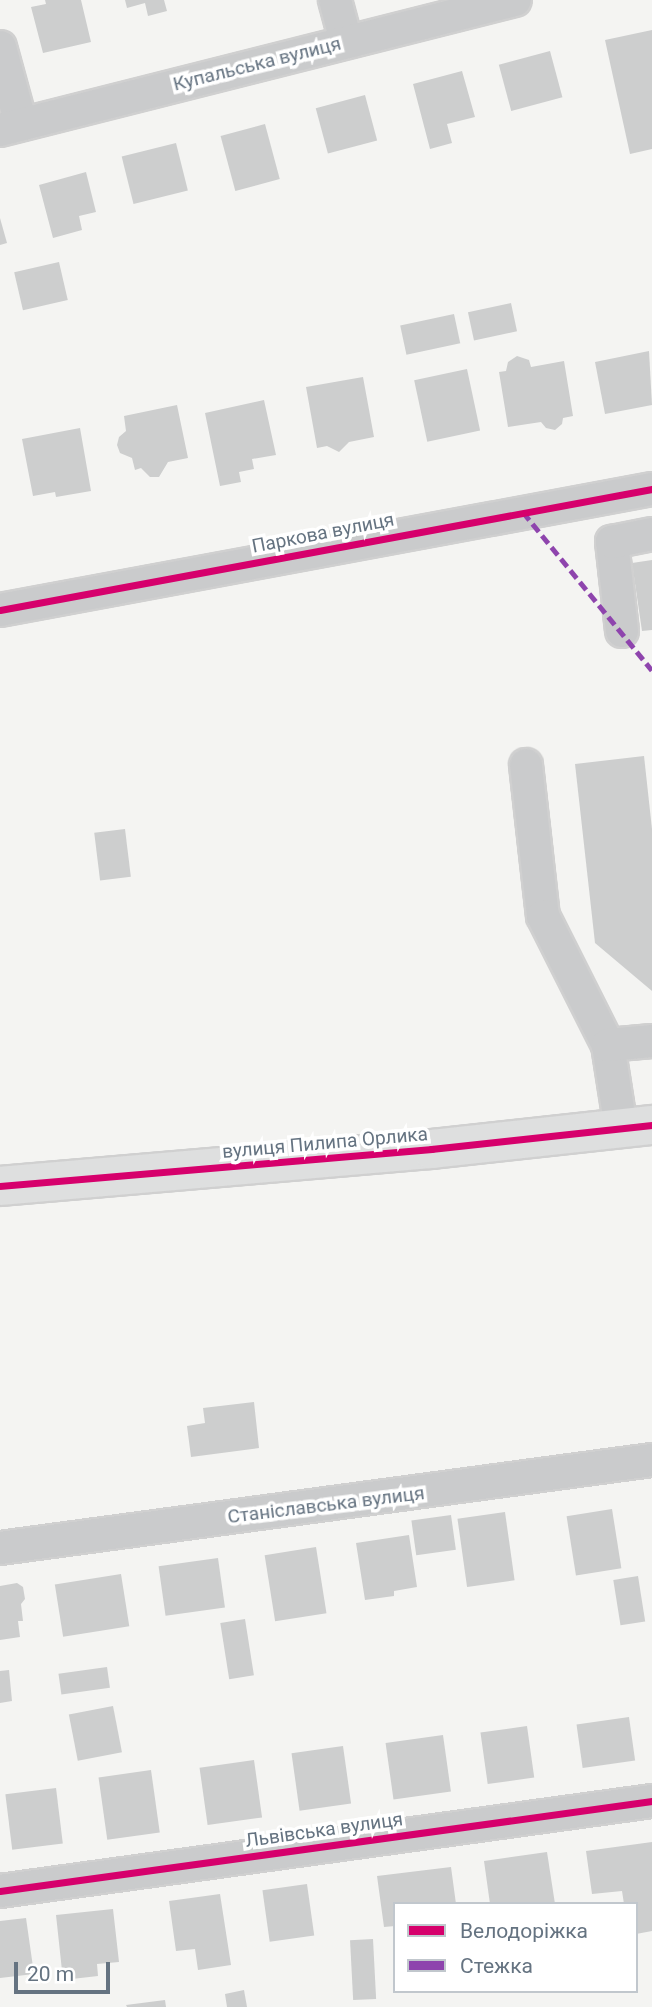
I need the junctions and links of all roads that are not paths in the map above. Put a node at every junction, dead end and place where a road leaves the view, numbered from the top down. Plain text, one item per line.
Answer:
1 (335, 0) edge
2 (515, 0) edge
3 (346, 41) junction
4 (0, 47) edge
5 (10, 127) edge
6 (652, 489) edge
7 (652, 534) edge
8 (0, 610) edge
9 (622, 631) dead end
10 (526, 765) dead end
11 (652, 1041) edge
12 (608, 1045) junction
13 (636, 1126) edge
14 (0, 1186) edge
15 (652, 1460) edge
16 (0, 1548) edge
17 (652, 1801) edge
18 (0, 1891) edge

1 - 3 street
2 - 3 street, Купальська вулиця
3 - 5 street, Купальська вулиця
4 - 5 street
6 - 8 street, Паркова вулиця
7 - 9 street
10 - 12 street
11 - 12 street
12 - 13 street
13 - 14 main road, вулиця Пилипа Орлика
15 - 16 street, Станіславська вулиця
17 - 18 street, Львівська вулиця

